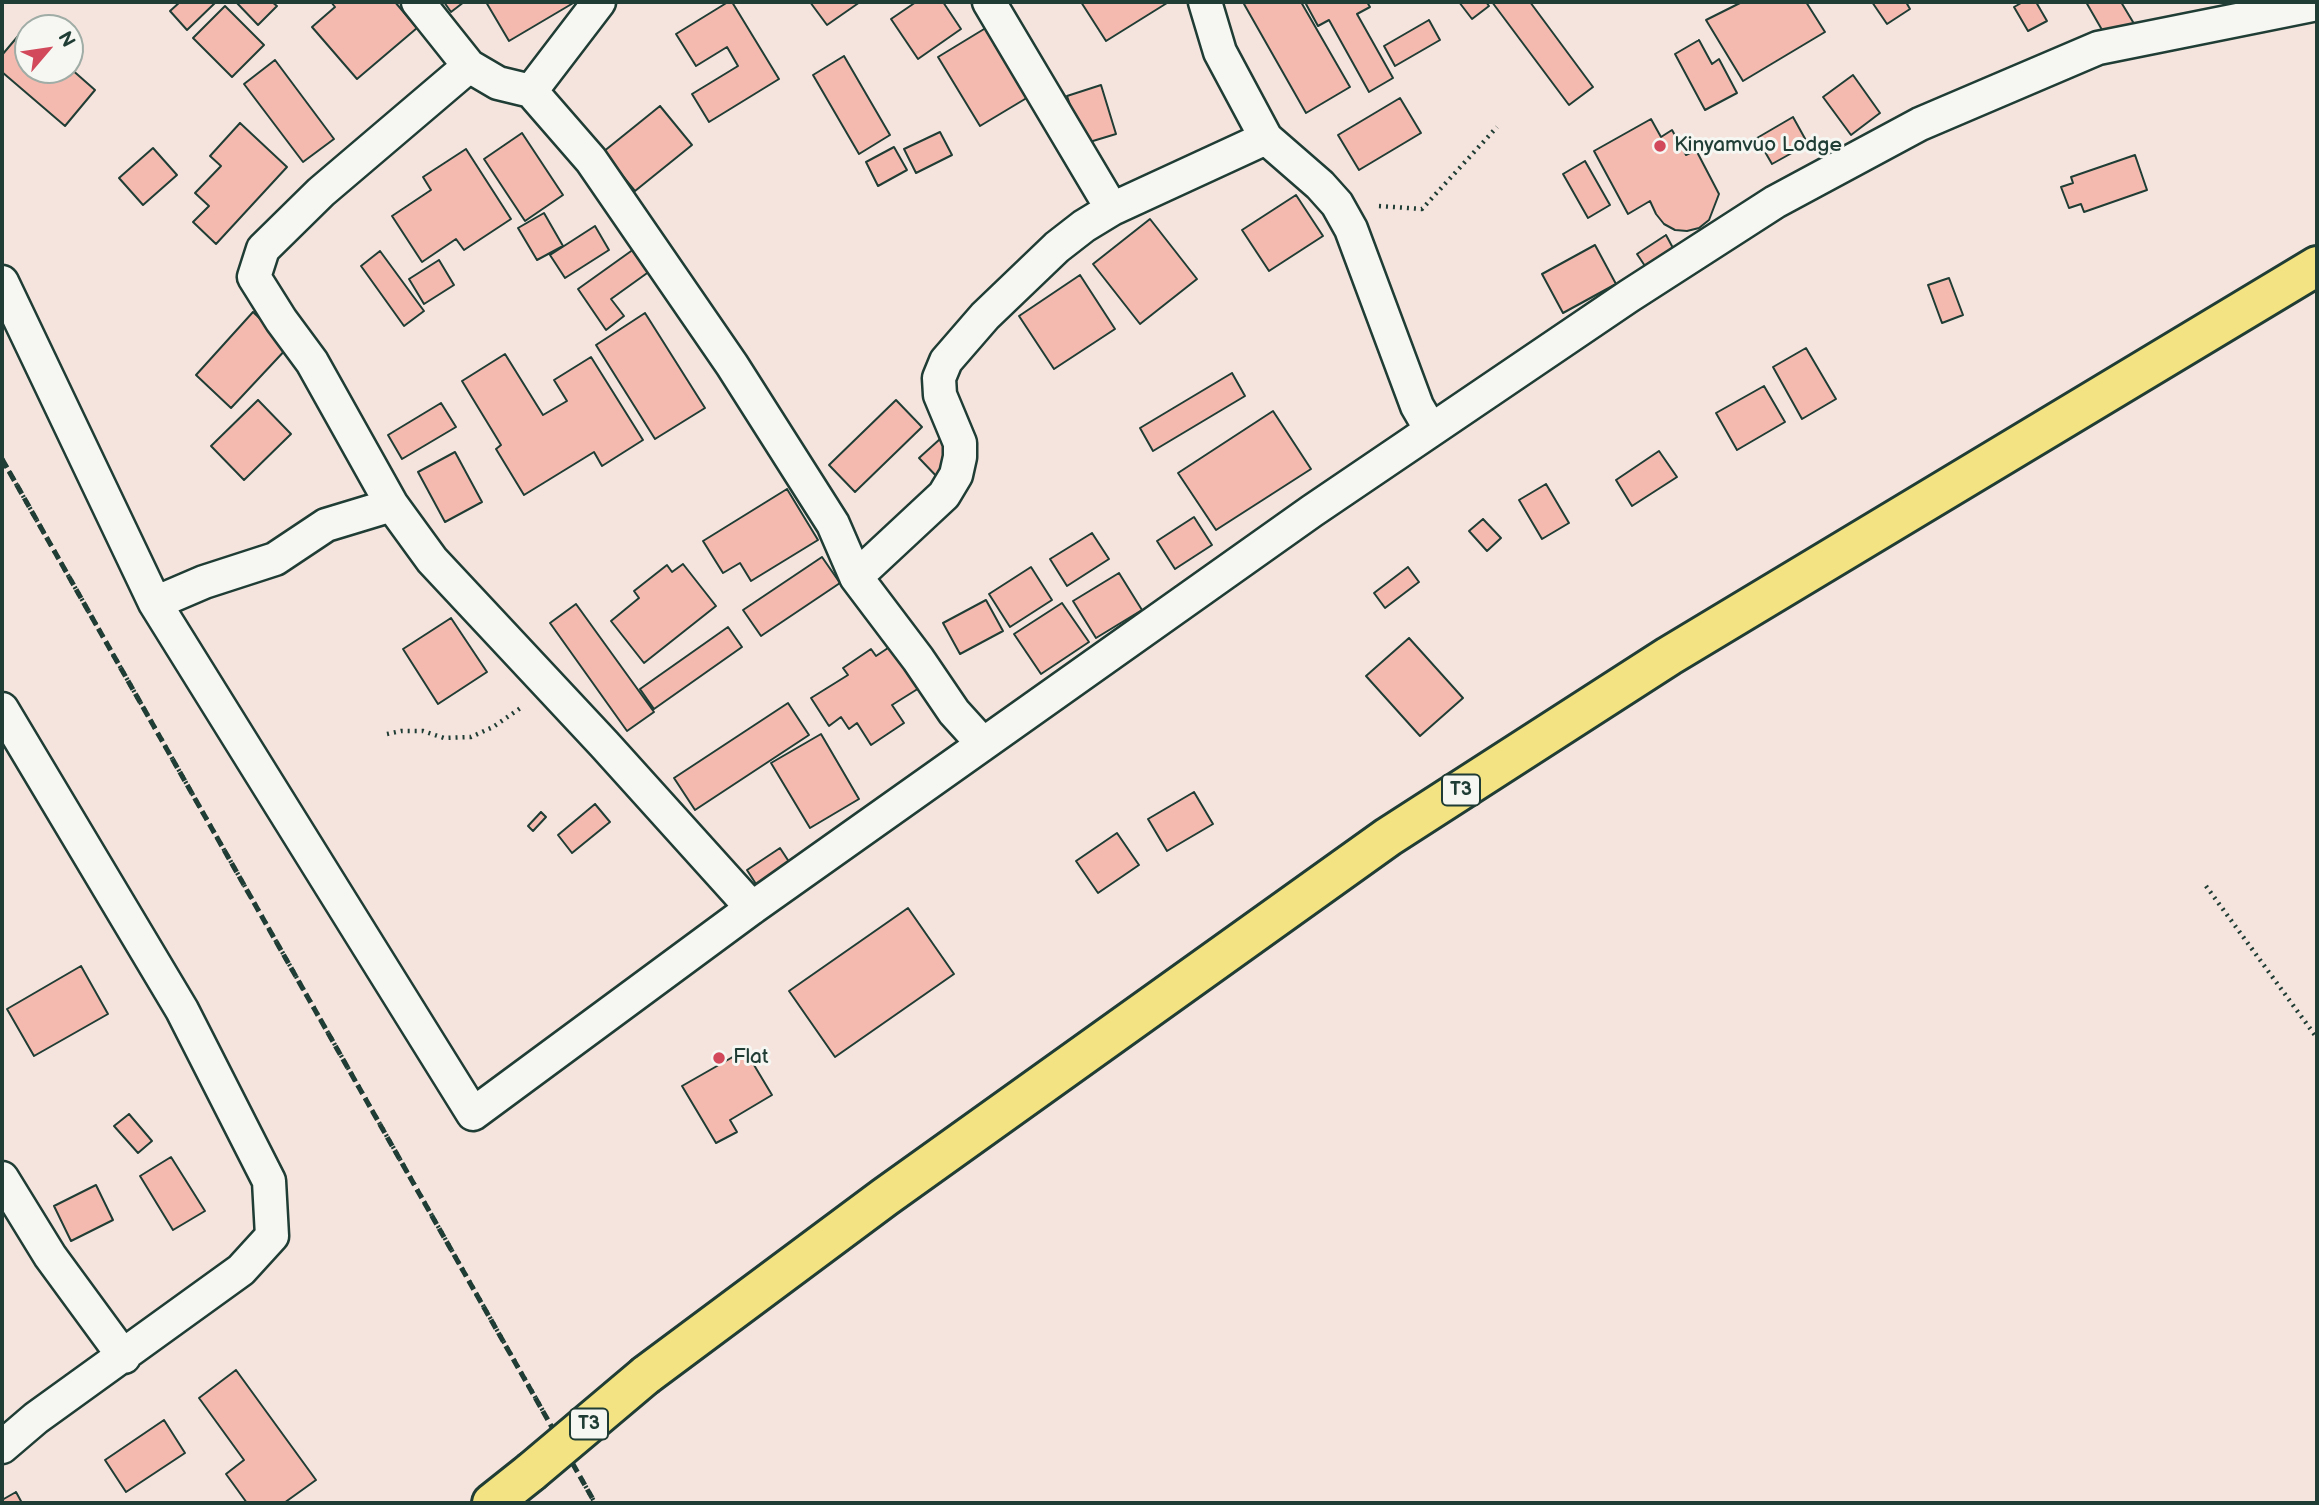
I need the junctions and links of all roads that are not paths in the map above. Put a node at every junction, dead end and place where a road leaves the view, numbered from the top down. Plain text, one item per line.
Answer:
1 (418, 2) edge
2 (599, 2) edge
3 (989, 2) edge
4 (1205, 2) edge
5 (2317, 4) edge
6 (469, 66) junction
7 (531, 91) junction
8 (1266, 138) junction
9 (1112, 209) junction
10 (2317, 266) edge
11 (2, 282) edge
12 (1431, 430) junction
13 (392, 505) junction
14 (856, 577) junction
15 (155, 603) junction
16 (2, 709) edge
17 (983, 744) junction
18 (752, 908) junction
19 (2, 1178) edge
20 (124, 1357) junction
21 (2, 1447) edge
22 (492, 1503) edge

1 - 6 street
2 - 7 street
3 - 9 street
4 - 8 street
5 - 12 street
6 - 7 street
6 - 13 street
7 - 14 street
8 - 9 street
8 - 12 street
9 - 14 street
10 - 22 highway, T3, bridge
11 - 15 street
12 - 17 street
13 - 15 street
13 - 18 street
14 - 17 street
15 - 18 street
16 - 20 street
17 - 18 street
19 - 20 street
20 - 21 street

